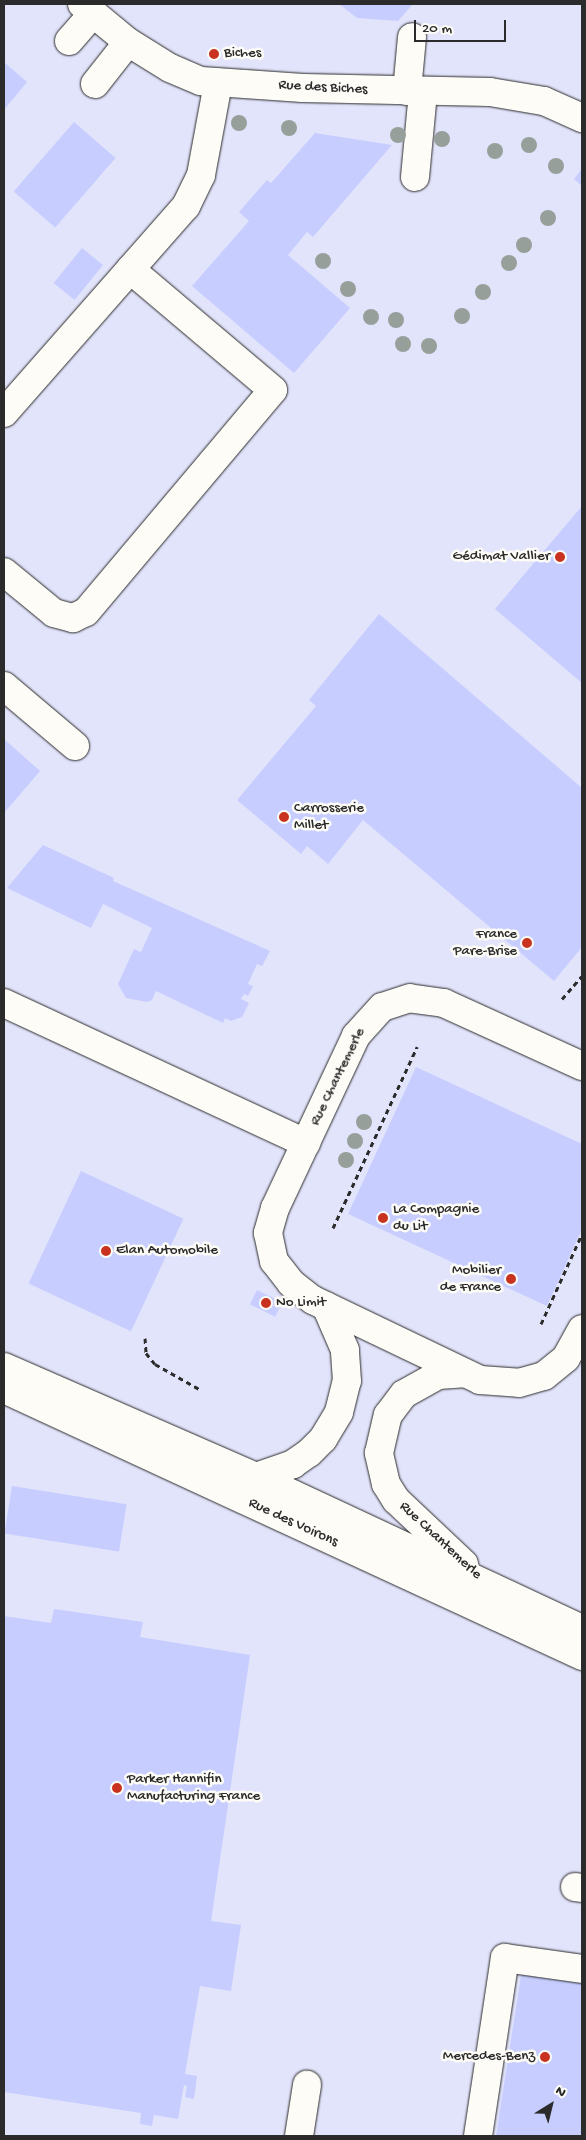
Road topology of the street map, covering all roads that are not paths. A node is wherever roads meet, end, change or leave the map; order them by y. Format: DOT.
graph roads {
  1 [pos="88,8"];
  2 [pos="412,37"];
  3 [pos="69,40"];
  4 [pos="128,42"];
  5 [pos="218,83"];
  6 [pos="95,84"];
  7 [pos="415,91"];
  8 [pos="579,110"];
  9 [pos="415,177"];
  10 [pos="130,269"];
  11 [pos="4,413"];
  12 [pos="4,572"];
  13 [pos="4,686"];
  14 [pos="75,746"];
  15 [pos="4,1002"];
  16 [pos="582,1066"];
  17 [pos="306,1143"];
  18 [pos="326,1306"];
  19 [pos="582,1329"];
  20 [pos="4,1367"];
  21 [pos="464,1373"];
  22 [pos="4,1389"];
  23 [pos="256,1477"];
  24 [pos="485,1584"];
  25 [pos="582,1629"];
  26 [pos="582,1656"];
  27 [pos="582,1969"];
  28 [pos="307,2085"];
  29 [pos="299,2136"];
  30 [pos="478,2136"];
  1 -- 3 [label="street"];
  1 -- 4 [label="street, Rue des Biches"];
  2 -- 7 [label="street"];
  4 -- 5 [label="street, Rue des Biches"];
  4 -- 6 [label="street"];
  5 -- 7 [label="street, Rue des Biches"];
  5 -- 10 [label="street"];
  7 -- 8 [label="street, Rue des Biches"];
  7 -- 9 [label="street"];
  10 -- 11 [label="street"];
  10 -- 12 [label="street"];
  13 -- 14 [label="street"];
  15 -- 17 [label="street"];
  16 -- 17 [label="street, Rue Chantemerle"];
  17 -- 18 [label="street, Rue Chantemerle"];
  18 -- 21 [label="street, Rue Chantemerle"];
  18 -- 23 [label="street"];
  19 -- 21 [label="street, Rue Chantemerle"];
  20 -- 23 [label="street, Rue des Voirons"];
  21 -- 24 [label="street, Rue Chantemerle"];
  22 -- 26 [label="street, Rue des Voirons"];
  23 -- 24 [label="street, Rue des Voirons"];
  24 -- 25 [label="street, Rue des Voirons"];
  27 -- 30 [label="street"];
  28 -- 29 [label="street"];
}
